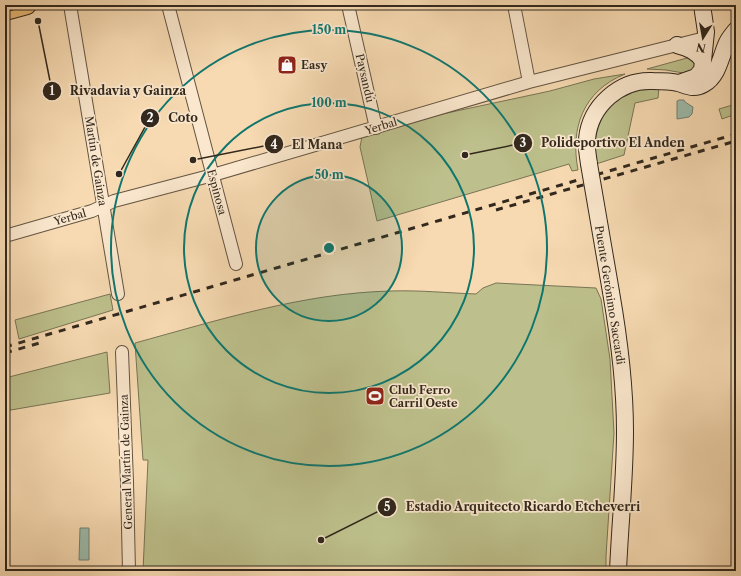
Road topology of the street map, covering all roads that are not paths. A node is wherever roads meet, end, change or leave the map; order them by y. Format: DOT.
graph roads {
  1 [pos="27,5"];
  2 [pos="70,5"];
  3 [pos="168,5"];
  4 [pos="348,5"];
  5 [pos="514,5"];
  6 [pos="702,5"];
  7 [pos="5,11"];
  8 [pos="736,30"];
  9 [pos="705,38"];
  10 [pos="677,45"];
  11 [pos="703,61"];
  12 [pos="529,82"];
  13 [pos="678,83"];
  14 [pos="376,128"];
  15 [pos="213,175"];
  16 [pos="104,206"];
  17 [pos="5,236"];
  18 [pos="236,264"];
  19 [pos="118,294"];
  20 [pos="122,352"];
  21 [pos="129,571"];
  22 [pos="618,571"];
  1 -- 7 [label="main road"];
  2 -- 16 [label="street, Martín de Gainza"];
  3 -- 15 [label="street, Espinosa"];
  4 -- 14 [label="street, Paysandú"];
  5 -- 12 [label="street"];
  6 -- 9 [label="street"];
  8 -- 9 [label="street, Yerbal"];
  8 -- 13 [label="street"];
  9 -- 10 [label="street, Yerbal"];
  9 -- 11 [label="street"];
  10 -- 11 [label="street"];
  10 -- 12 [label="street, Yerbal"];
  11 -- 13 [label="street"];
  12 -- 14 [label="street, Yerbal"];
  13 -- 22 [label="street, Puente Gerónimo Saccardi, bridge"];
  14 -- 15 [label="street, Yerbal"];
  15 -- 16 [label="street, Yerbal"];
  15 -- 18 [label="street, Espinosa"];
  16 -- 17 [label="street, Yerbal"];
  16 -- 19 [label="street, Martín de Gainza"];
  20 -- 21 [label="street, General Martín de Gainza"];
}
